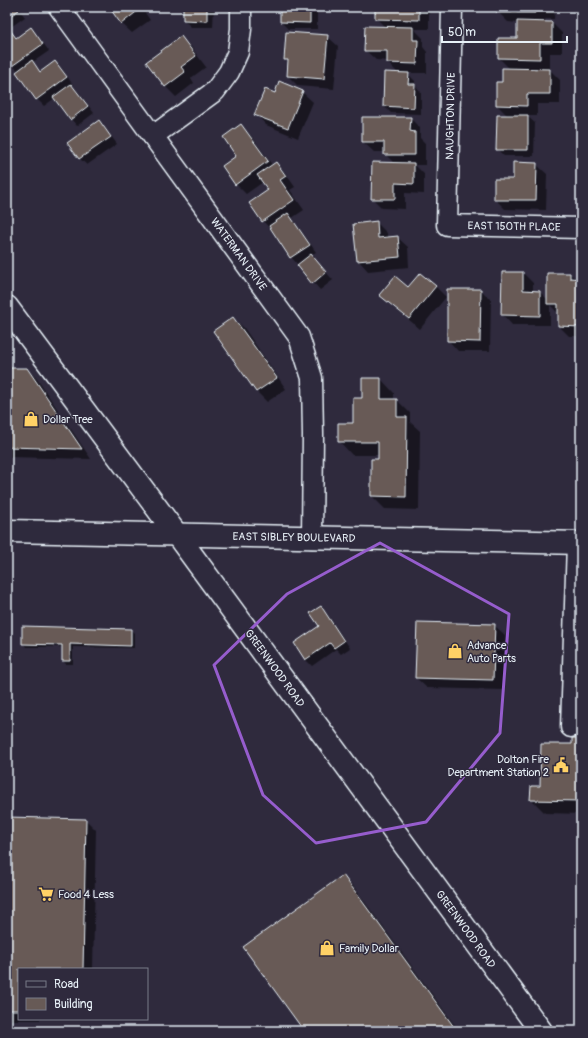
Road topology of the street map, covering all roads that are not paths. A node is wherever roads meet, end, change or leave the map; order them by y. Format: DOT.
graph roads {
  1 [pos="59,7"];
  2 [pos="241,7"];
  3 [pos="452,7"];
  4 [pos="153,136"];
  5 [pos="447,225"];
  6 [pos="581,228"];
  7 [pos="7,307"];
  8 [pos="7,531"];
  9 [pos="176,535"];
  10 [pos="312,538"];
  11 [pos="579,543"];
  12 [pos="571,727"];
  13 [pos="541,1031"];
  1 -- 4 [label="street, WATERMAN DRIVE"];
  2 -- 4 [label="street"];
  3 -- 5 [label="street, NAUGHTON DRIVE"];
  4 -- 10 [label="street, WATERMAN DRIVE"];
  5 -- 6 [label="street, EAST 150TH PLACE"];
  7 -- 9 [label="street, GREENWOOD ROAD"];
  8 -- 9 [label="street, EAST SIBLEY BOULEVARD"];
  9 -- 10 [label="street, EAST SIBLEY BOULEVARD"];
  9 -- 13 [label="street, GREENWOOD ROAD"];
  10 -- 11 [label="street, EAST SIBLEY BOULEVARD"];
  11 -- 12 [label="street"];
}
